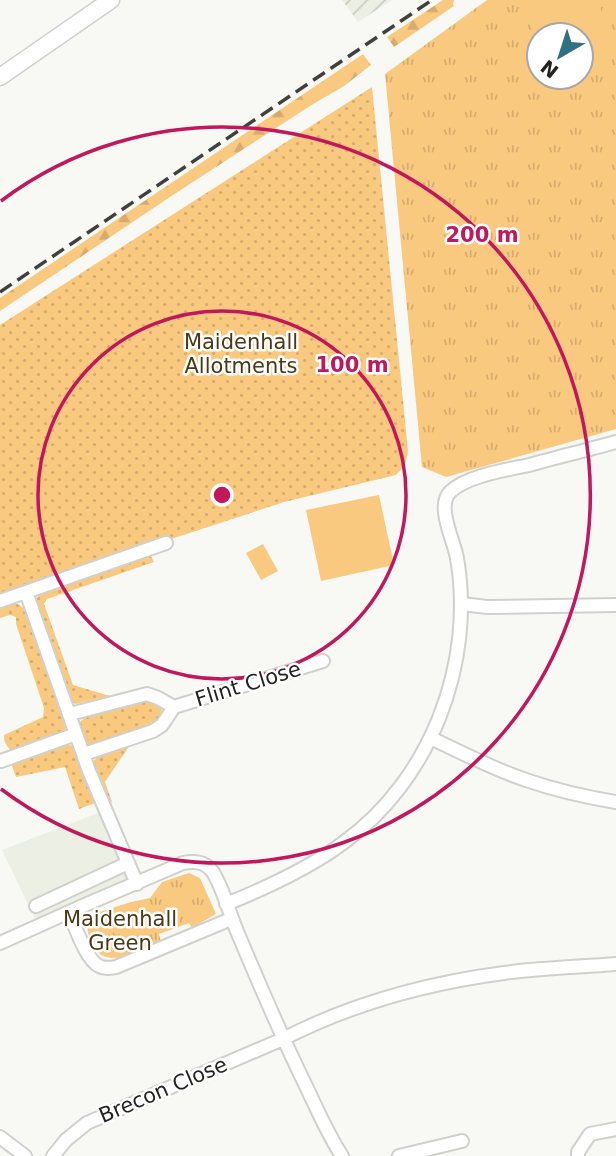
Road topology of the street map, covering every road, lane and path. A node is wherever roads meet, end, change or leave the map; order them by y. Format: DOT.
graph roads {
  1 [pos="111,0"];
  2 [pos="0,77"];
  3 [pos="616,442"];
  4 [pos="166,543"];
  5 [pos="26,592"];
  6 [pos="0,601"];
  7 [pos="462,604"];
  8 [pos="616,605"];
  9 [pos="323,662"];
  10 [pos="174,707"];
  11 [pos="70,714"];
  12 [pos="76,734"];
  13 [pos="431,738"];
  14 [pos="83,754"];
  15 [pos="1,761"];
  16 [pos="616,802"];
  17 [pos="128,863"];
  18 [pos="137,884"];
  19 [pos="226,904"];
  20 [pos="36,906"];
  21 [pos="69,912"];
  22 [pos="231,919"];
  23 [pos="0,943"];
  24 [pos="616,964"];
  25 [pos="283,1039"];
  26 [pos="616,1129"];
  27 [pos="0,1137"];
  28 [pos="461,1141"];
  29 [pos="25,1156"];
  30 [pos="53,1156"];
  31 [pos="342,1156"];
  32 [pos="399,1156"];
  33 [pos="578,1156"];
  1 -- 2 [label="main road"];
  3 -- 7 [label="street"];
  4 -- 5 [label="street"];
  5 -- 6 [label="street"];
  5 -- 11 [label="street"];
  7 -- 8 [label="street"];
  7 -- 13 [label="street"];
  9 -- 10 [label="street, Flint Close"];
  10 -- 11 [label="street, Flint Close"];
  10 -- 14 [label="street, Flint Close"];
  11 -- 12 [label="street"];
  12 -- 14 [label="street"];
  12 -- 15 [label="street"];
  13 -- 16 [label="street"];
  13 -- 19 [label="street"];
  14 -- 17 [label="street"];
  17 -- 18 [label="street"];
  17 -- 20 [label="street"];
  18 -- 19 [label="street"];
  18 -- 21 [label="street"];
  19 -- 22 [label="street"];
  21 -- 22 [label="street"];
  21 -- 23 [label="street"];
  22 -- 25 [label="street"];
  24 -- 25 [label="street, Brecon Close"];
  25 -- 30 [label="street, Brecon Close"];
  25 -- 31 [label="street"];
  26 -- 33 [label="street"];
  27 -- 29 [label="street"];
  28 -- 32 [label="street"];
}
